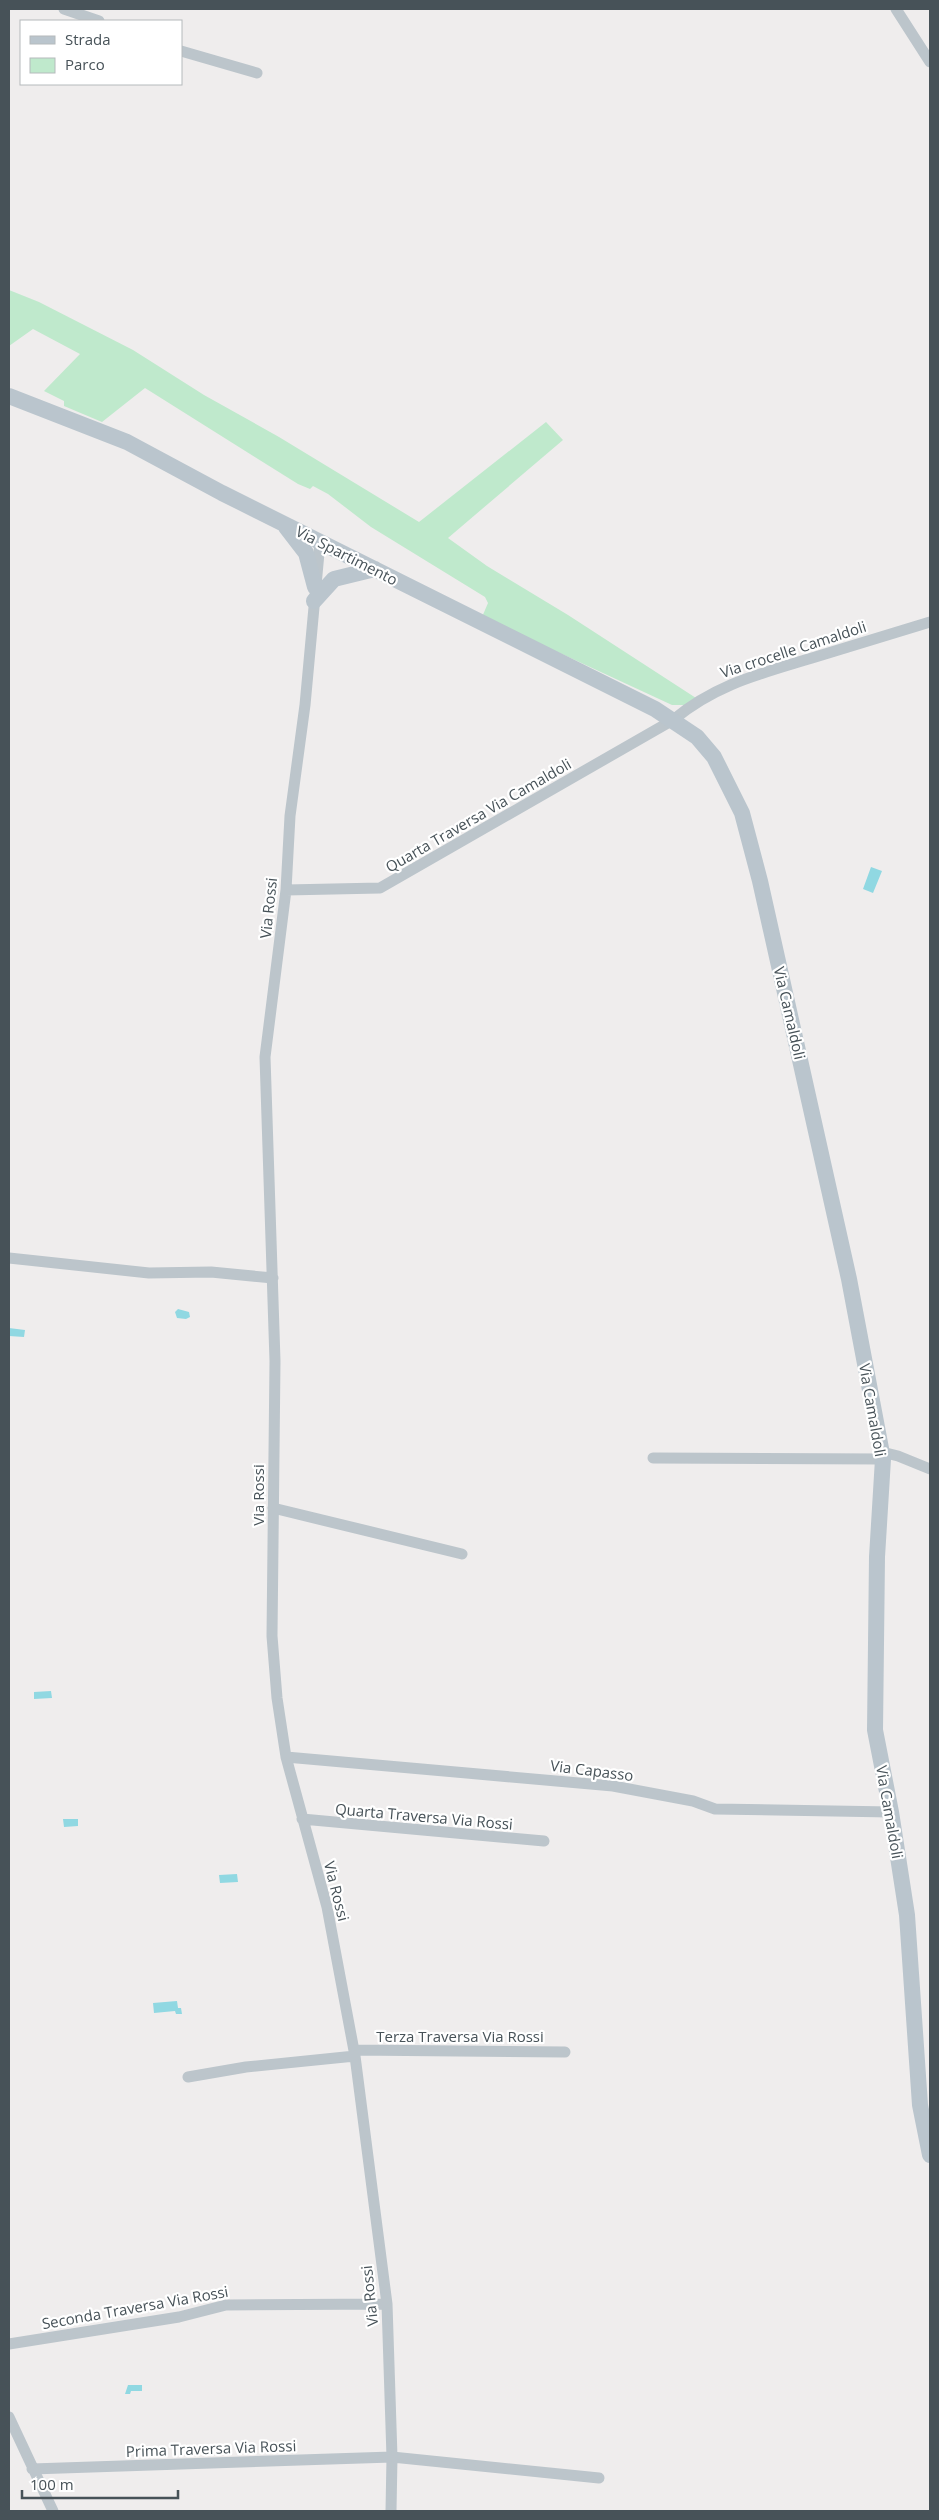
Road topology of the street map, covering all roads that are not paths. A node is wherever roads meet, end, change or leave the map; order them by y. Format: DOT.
graph roads {
  1 [pos="64,9"];
  2 [pos="896,9"];
  3 [pos="96,20"];
  4 [pos="182,51"];
  5 [pos="930,62"];
  6 [pos="256,73"];
  7 [pos="9,396"];
  8 [pos="284,524"];
  9 [pos="320,542"];
  10 [pos="375,569"];
  11 [pos="314,594"];
  12 [pos="930,622"];
  13 [pos="677,722"];
  14 [pos="286,890"];
  15 [pos="9,1258"];
  16 [pos="273,1278"];
  17 [pos="882,1456"];
  18 [pos="653,1458"];
  19 [pos="930,1469"];
  20 [pos="273,1508"];
  21 [pos="462,1554"];
  22 [pos="286,1757"];
  23 [pos="892,1812"];
  24 [pos="302,1819"];
  25 [pos="544,1841"];
  26 [pos="565,2052"];
  27 [pos="354,2053"];
  28 [pos="188,2077"];
  29 [pos="930,2155"];
  30 [pos="387,2304"];
  31 [pos="9,2344"];
  32 [pos="9,2417"];
  33 [pos="392,2457"];
  34 [pos="32,2469"];
  35 [pos="599,2478"];
  36 [pos="53,2511"];
  37 [pos="391,2511"];
  1 -- 3 [label="street"];
  2 -- 5 [label="street"];
  4 -- 6 [label="street"];
  7 -- 8 [label="street, Via Spartimento"];
  8 -- 9 [label="street, Via Spartimento"];
  8 -- 11 [label="street"];
  9 -- 10 [label="street, Via Spartimento"];
  9 -- 11 [label="street, Via Rossi"];
  10 -- 11 [label="street"];
  10 -- 13 [label="street, Via Spartimento"];
  11 -- 14 [label="street, Via Rossi"];
  12 -- 13 [label="street, Via crocelle Camaldoli"];
  13 -- 14 [label="street, Quarta Traversa Via Camaldoli"];
  13 -- 17 [label="street, Via Camaldoli"];
  14 -- 16 [label="street, Via Rossi"];
  15 -- 16 [label="street"];
  16 -- 20 [label="street, Via Rossi"];
  17 -- 18 [label="street"];
  17 -- 19 [label="street"];
  17 -- 23 [label="street, Via Camaldoli"];
  20 -- 21 [label="street"];
  20 -- 22 [label="street, Via Rossi"];
  22 -- 23 [label="street, Via Capasso"];
  22 -- 24 [label="street, Via Rossi"];
  23 -- 29 [label="street, Via Camaldoli"];
  24 -- 25 [label="street, Quarta Traversa Via Rossi"];
  24 -- 27 [label="street, Via Rossi"];
  26 -- 27 [label="street, Terza Traversa Via Rossi"];
  27 -- 28 [label="street, Terza Traversa Via Rossi"];
  27 -- 30 [label="street, Via Rossi"];
  30 -- 31 [label="street, Seconda Traversa Via Rossi"];
  30 -- 33 [label="street, Via Rossi"];
  32 -- 34 [label="street"];
  33 -- 34 [label="street, Prima Traversa Via Rossi"];
  33 -- 35 [label="street, Prima Traversa Via Rossi"];
  33 -- 37 [label="street, Via Rossi"];
  34 -- 36 [label="street"];
}
